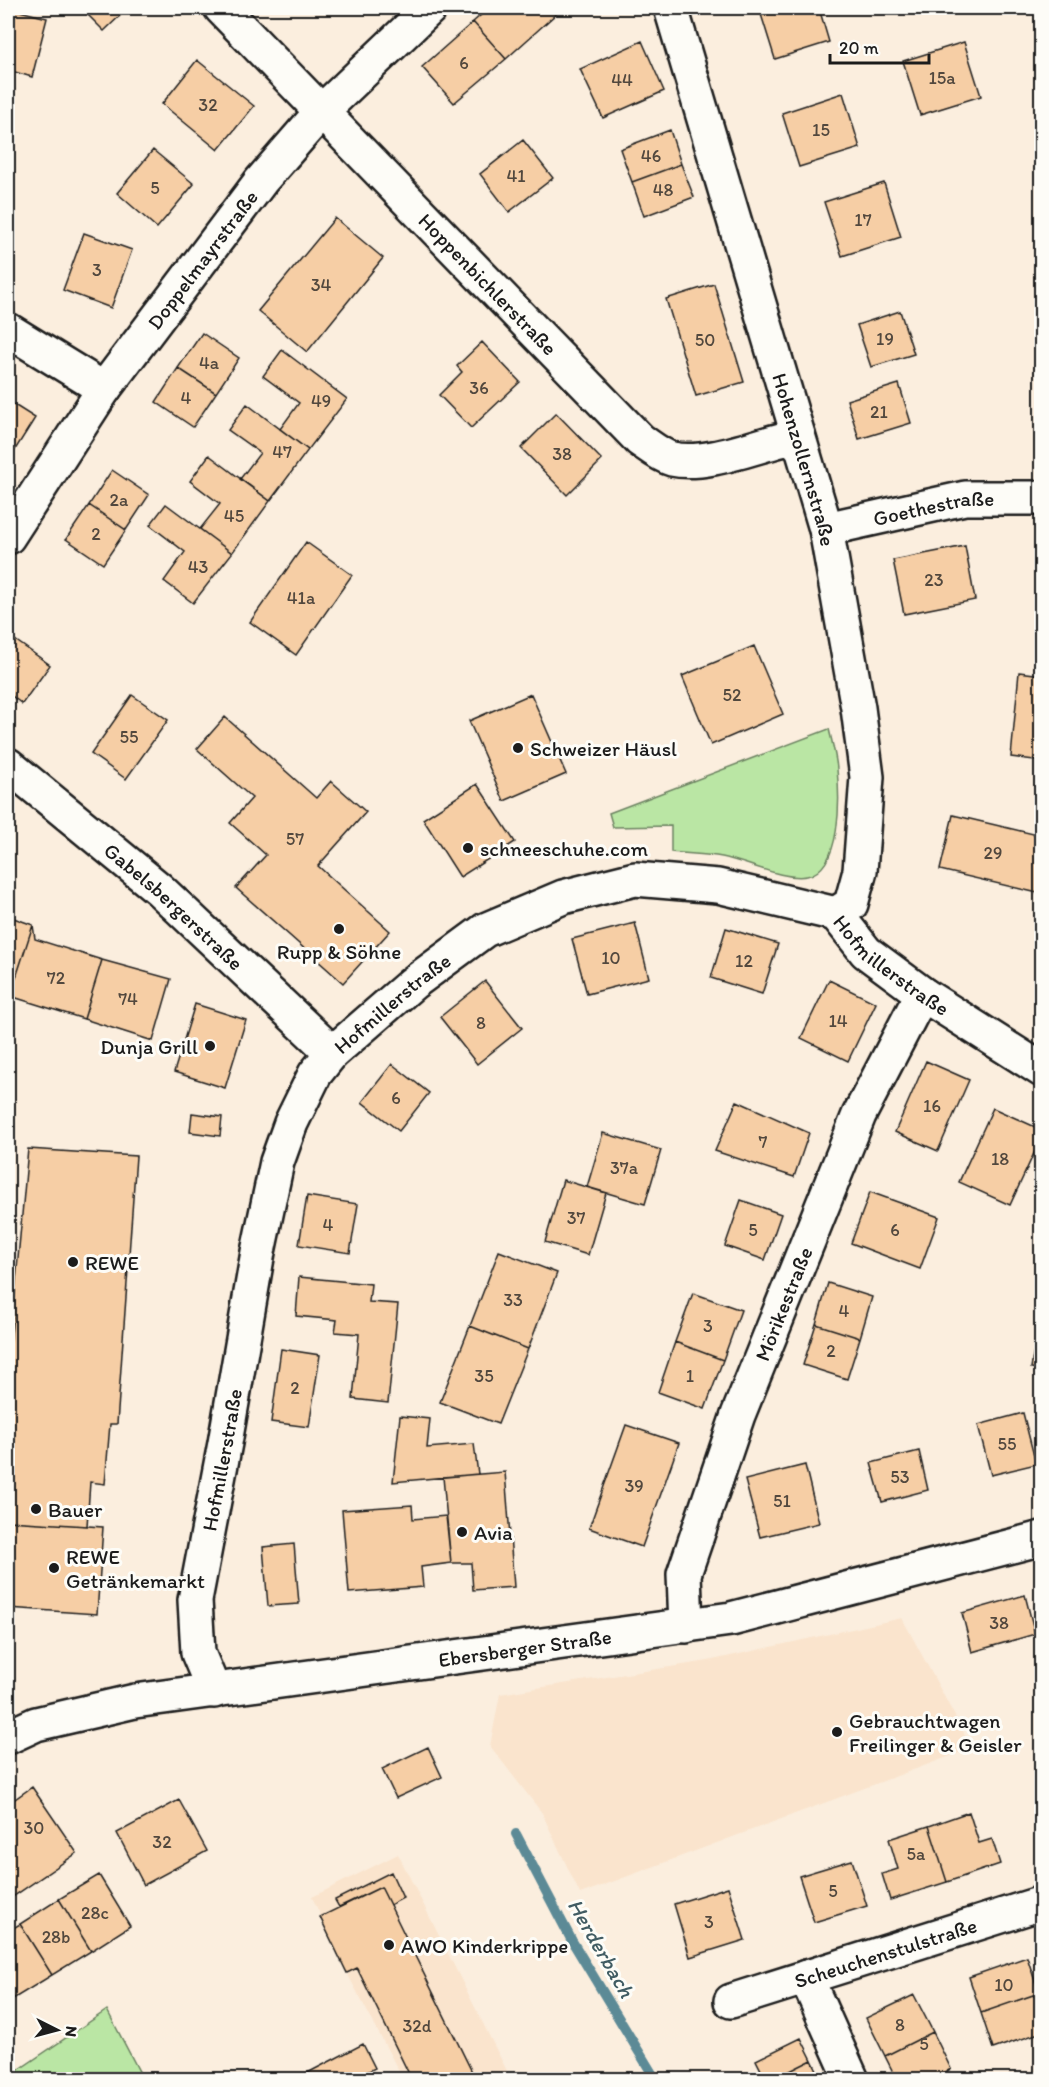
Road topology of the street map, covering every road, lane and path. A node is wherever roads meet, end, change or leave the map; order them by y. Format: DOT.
graph roads {
  1 [pos="220,8"];
  2 [pos="430,8"];
  3 [pos="670,8"];
  4 [pos="321,112"];
  5 [pos="8,330"];
  6 [pos="104,389"];
  7 [pos="798,436"];
  8 [pos="1041,498"];
  9 [pos="825,529"];
  10 [pos="8,537"];
  11 [pos="8,765"];
  12 [pos="836,914"];
  13 [pos="924,995"];
  14 [pos="331,1054"];
  15 [pos="1041,1070"];
  16 [pos="1041,1538"];
  17 [pos="686,1626"];
  18 [pos="214,1691"];
  19 [pos="8,1737"];
  20 [pos="1041,1903"];
  21 [pos="806,1977"];
  22 [pos="731,2001"];
  23 [pos="852,2079"];
  1 -- 4 [label="street, Hoppenbichlerstraße"];
  2 -- 4 [label="street, Doppelmayrstraße"];
  3 -- 7 [label="street, Hohenzollernstraße"];
  4 -- 6 [label="street, Doppelmayrstraße"];
  4 -- 7 [label="street, Hoppenbichlerstraße"];
  5 -- 6 [label="street"];
  6 -- 10 [label="street, Doppelmayrstraße"];
  7 -- 9 [label="street, Hohenzollernstraße"];
  8 -- 9 [label="street, Goethestraße"];
  9 -- 12 [label="street, Hohenzollernstraße"];
  11 -- 14 [label="street, Gabelsbergerstraße"];
  12 -- 13 [label="street, Hofmillerstraße"];
  12 -- 14 [label="street, Hofmillerstraße"];
  13 -- 15 [label="street, Hofmillerstraße"];
  13 -- 17 [label="street, Mörikestraße"];
  14 -- 18 [label="street, Hofmillerstraße"];
  16 -- 17 [label="street, Ebersberger Straße"];
  17 -- 18 [label="street, Ebersberger Straße"];
  18 -- 19 [label="street, Ebersberger Straße"];
  20 -- 21 [label="street, Scheuchenstulstraße"];
  21 -- 22 [label="street, Scheuchenstulstraße"];
  21 -- 23 [label="street"];
}
